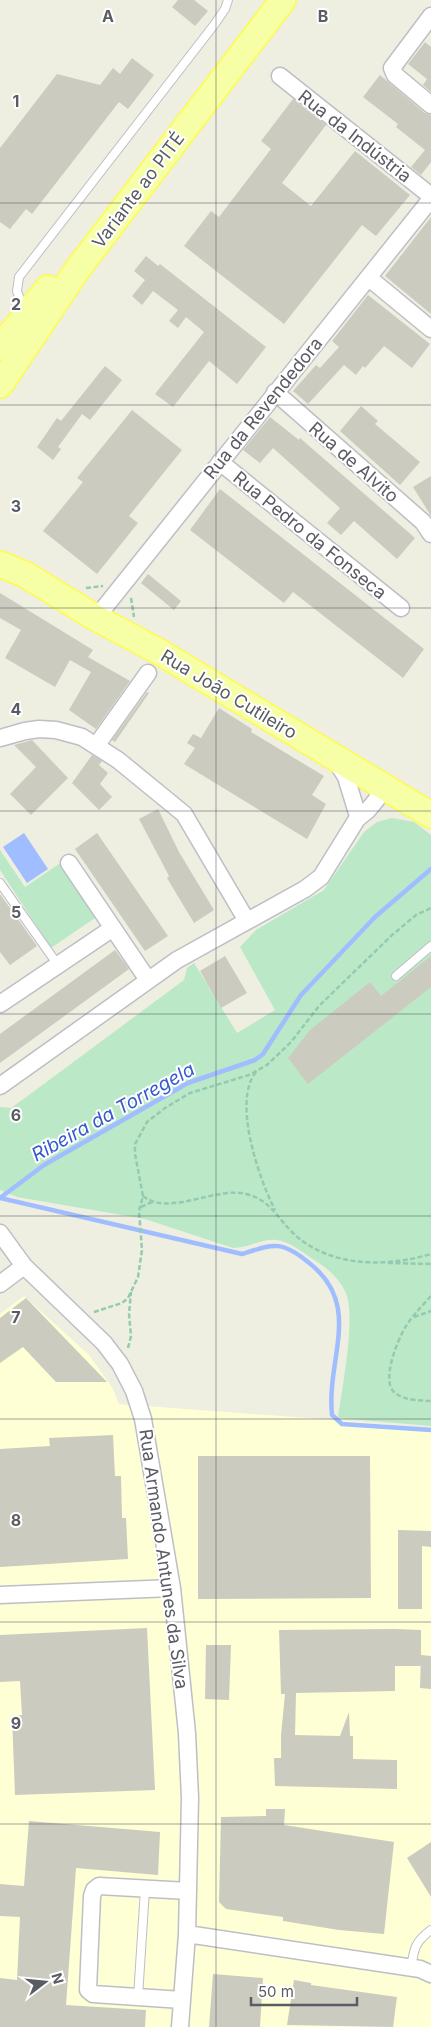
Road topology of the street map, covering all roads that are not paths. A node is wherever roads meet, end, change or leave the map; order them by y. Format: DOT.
graph roads {
  1 [pos="228,0"];
  2 [pos="268,0"];
  3 [pos="283,0"];
  4 [pos="431,16"];
  5 [pos="280,76"];
  6 [pos="431,105"];
  7 [pos="431,197"];
  8 [pos="369,278"];
  9 [pos="25,316"];
  10 [pos="431,329"];
  11 [pos="0,346"];
  12 [pos="0,385"];
  13 [pos="275,392"];
  14 [pos="220,462"];
  15 [pos="428,524"];
  16 [pos="0,552"];
  17 [pos="0,564"];
  18 [pos="26,575"];
  19 [pos="401,608"];
  20 [pos="96,618"];
  21 [pos="148,673"];
  22 [pos="0,738"];
  23 [pos="96,746"];
  24 [pos="334,757"];
  25 [pos="382,786"];
  26 [pos="407,801"];
  27 [pos="361,814"];
  28 [pos="431,816"];
  29 [pos="70,863"];
  30 [pos="0,883"];
  31 [pos="247,921"];
  32 [pos="113,928"];
  33 [pos="431,946"];
  34 [pos="58,965"];
  35 [pos="396,976"];
  36 [pos="148,980"];
  37 [pos="0,1004"];
  38 [pos="0,1086"];
  39 [pos="0,1233"];
  40 [pos="24,1266"];
  41 [pos="0,1284"];
  42 [pos="172,1588"];
  43 [pos="0,1595"];
  44 [pos="145,1889"];
  45 [pos="188,1891"];
  46 [pos="431,1930"];
  47 [pos="187,1934"];
  48 [pos="411,1968"];
  49 [pos="431,1974"];
  50 [pos="138,1997"];
  51 [pos="182,2000"];
  52 [pos="180,2027"];
  1 -- 9 [label="lane"];
  2 -- 9 [label="main road, Variante ao PITÉ"];
  3 -- 12 [label="main road, Variante ao PITÉ"];
  4 -- 6 [label="street"];
  5 -- 7 [label="street, Rua da Indústria"];
  7 -- 8 [label="street, Rua da Revendedora"];
  8 -- 10 [label="street"];
  8 -- 13 [label="street, Rua da Revendedora"];
  9 -- 11 [label="main road, Variante ao PITÉ"];
  13 -- 14 [label="street, Rua da Revendedora"];
  13 -- 15 [label="street, Rua de Alvito"];
  14 -- 19 [label="street, Rua Pedro da Fonseca"];
  14 -- 20 [label="street, Rua da Revendedora"];
  16 -- 18 [label="main road, Rua João Cutileiro"];
  17 -- 18 [label="main road, Rua João Cutileiro"];
  18 -- 20 [label="main road, Rua João Cutileiro"];
  20 -- 24 [label="main road, Rua João Cutileiro"];
  21 -- 23 [label="street"];
  22 -- 23 [label="street"];
  23 -- 31 [label="street"];
  24 -- 25 [label="main road, Rua João Cutileiro"];
  24 -- 27 [label="street"];
  25 -- 26 [label="main road, Rua João Cutileiro"];
  25 -- 27 [label="street"];
  26 -- 27 [label="street"];
  26 -- 28 [label="main road, Rua João Cutileiro"];
  27 -- 31 [label="street"];
  29 -- 32 [label="street"];
  30 -- 34 [label="lane"];
  31 -- 36 [label="street"];
  32 -- 34 [label="street"];
  32 -- 36 [label="street"];
  33 -- 35 [label="lane"];
  34 -- 37 [label="street"];
  36 -- 38 [label="street"];
  39 -- 40 [label="street, Rua Armando Antunes da Silva"];
  40 -- 41 [label="street"];
  40 -- 42 [label="street, Rua Armando Antunes da Silva"];
  42 -- 43 [label="street"];
  42 -- 45 [label="street, Rua Armando Antunes da Silva"];
  44 -- 45 [label="street"];
  44 -- 50 [label="lane"];
  44 -- 50 [label="street"];
  45 -- 47 [label="street, Rua Armando Antunes da Silva"];
  46 -- 48 [label="lane"];
  47 -- 48 [label="street"];
  47 -- 51 [label="street, Rua Armando Antunes da Silva"];
  48 -- 49 [label="street"];
  50 -- 51 [label="street"];
  51 -- 52 [label="street, Rua Armando Antunes da Silva"];
}
